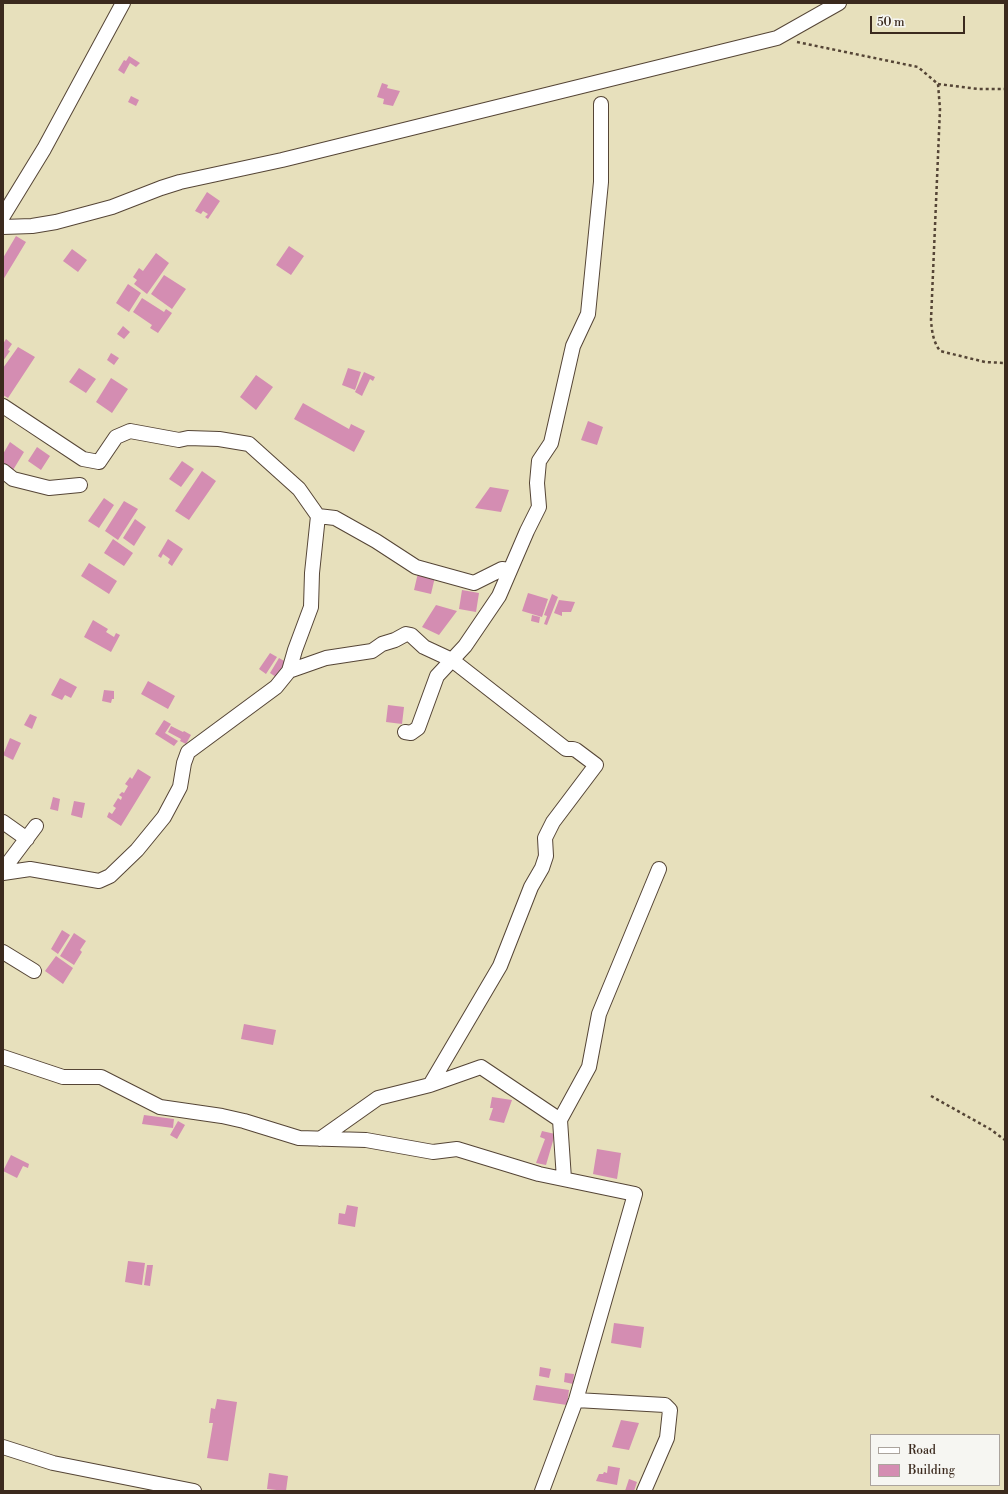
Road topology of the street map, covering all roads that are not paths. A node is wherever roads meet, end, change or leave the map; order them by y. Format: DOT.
graph roads {
  1 [pos="123,3"];
  2 [pos="839,3"];
  3 [pos="601,104"];
  4 [pos="3,216"];
  5 [pos="3,227"];
  6 [pos="3,406"];
  7 [pos="3,471"];
  8 [pos="80,485"];
  9 [pos="318,516"];
  10 [pos="510,570"];
  11 [pos="452,660"];
  12 [pos="289,671"];
  13 [pos="405,732"];
  14 [pos="3,822"];
  15 [pos="36,826"];
  16 [pos="27,839"];
  17 [pos="659,869"];
  18 [pos="3,870"];
  19 [pos="3,873"];
  20 [pos="3,952"];
  21 [pos="34,972"];
  22 [pos="3,1057"];
  23 [pos="430,1085"];
  24 [pos="560,1120"];
  25 [pos="320,1139"];
  26 [pos="564,1179"];
  27 [pos="576,1400"];
  28 [pos="3,1446"];
  29 [pos="194,1491"];
  30 [pos="542,1491"];
  31 [pos="644,1491"];
  1 -- 4 [label="street"];
  2 -- 5 [label="street"];
  3 -- 10 [label="street"];
  6 -- 9 [label="street"];
  7 -- 8 [label="street"];
  9 -- 10 [label="street"];
  9 -- 12 [label="street"];
  10 -- 11 [label="street"];
  11 -- 12 [label="street"];
  11 -- 13 [label="street"];
  11 -- 23 [label="street"];
  12 -- 19 [label="street"];
  14 -- 16 [label="street"];
  15 -- 16 [label="street"];
  16 -- 18 [label="street"];
  17 -- 24 [label="street"];
  20 -- 21 [label="street"];
  22 -- 25 [label="street"];
  23 -- 24 [label="street"];
  23 -- 25 [label="street"];
  24 -- 26 [label="street"];
  25 -- 26 [label="street"];
  26 -- 27 [label="street"];
  27 -- 30 [label="street"];
  27 -- 31 [label="street"];
  28 -- 29 [label="street"];
}
